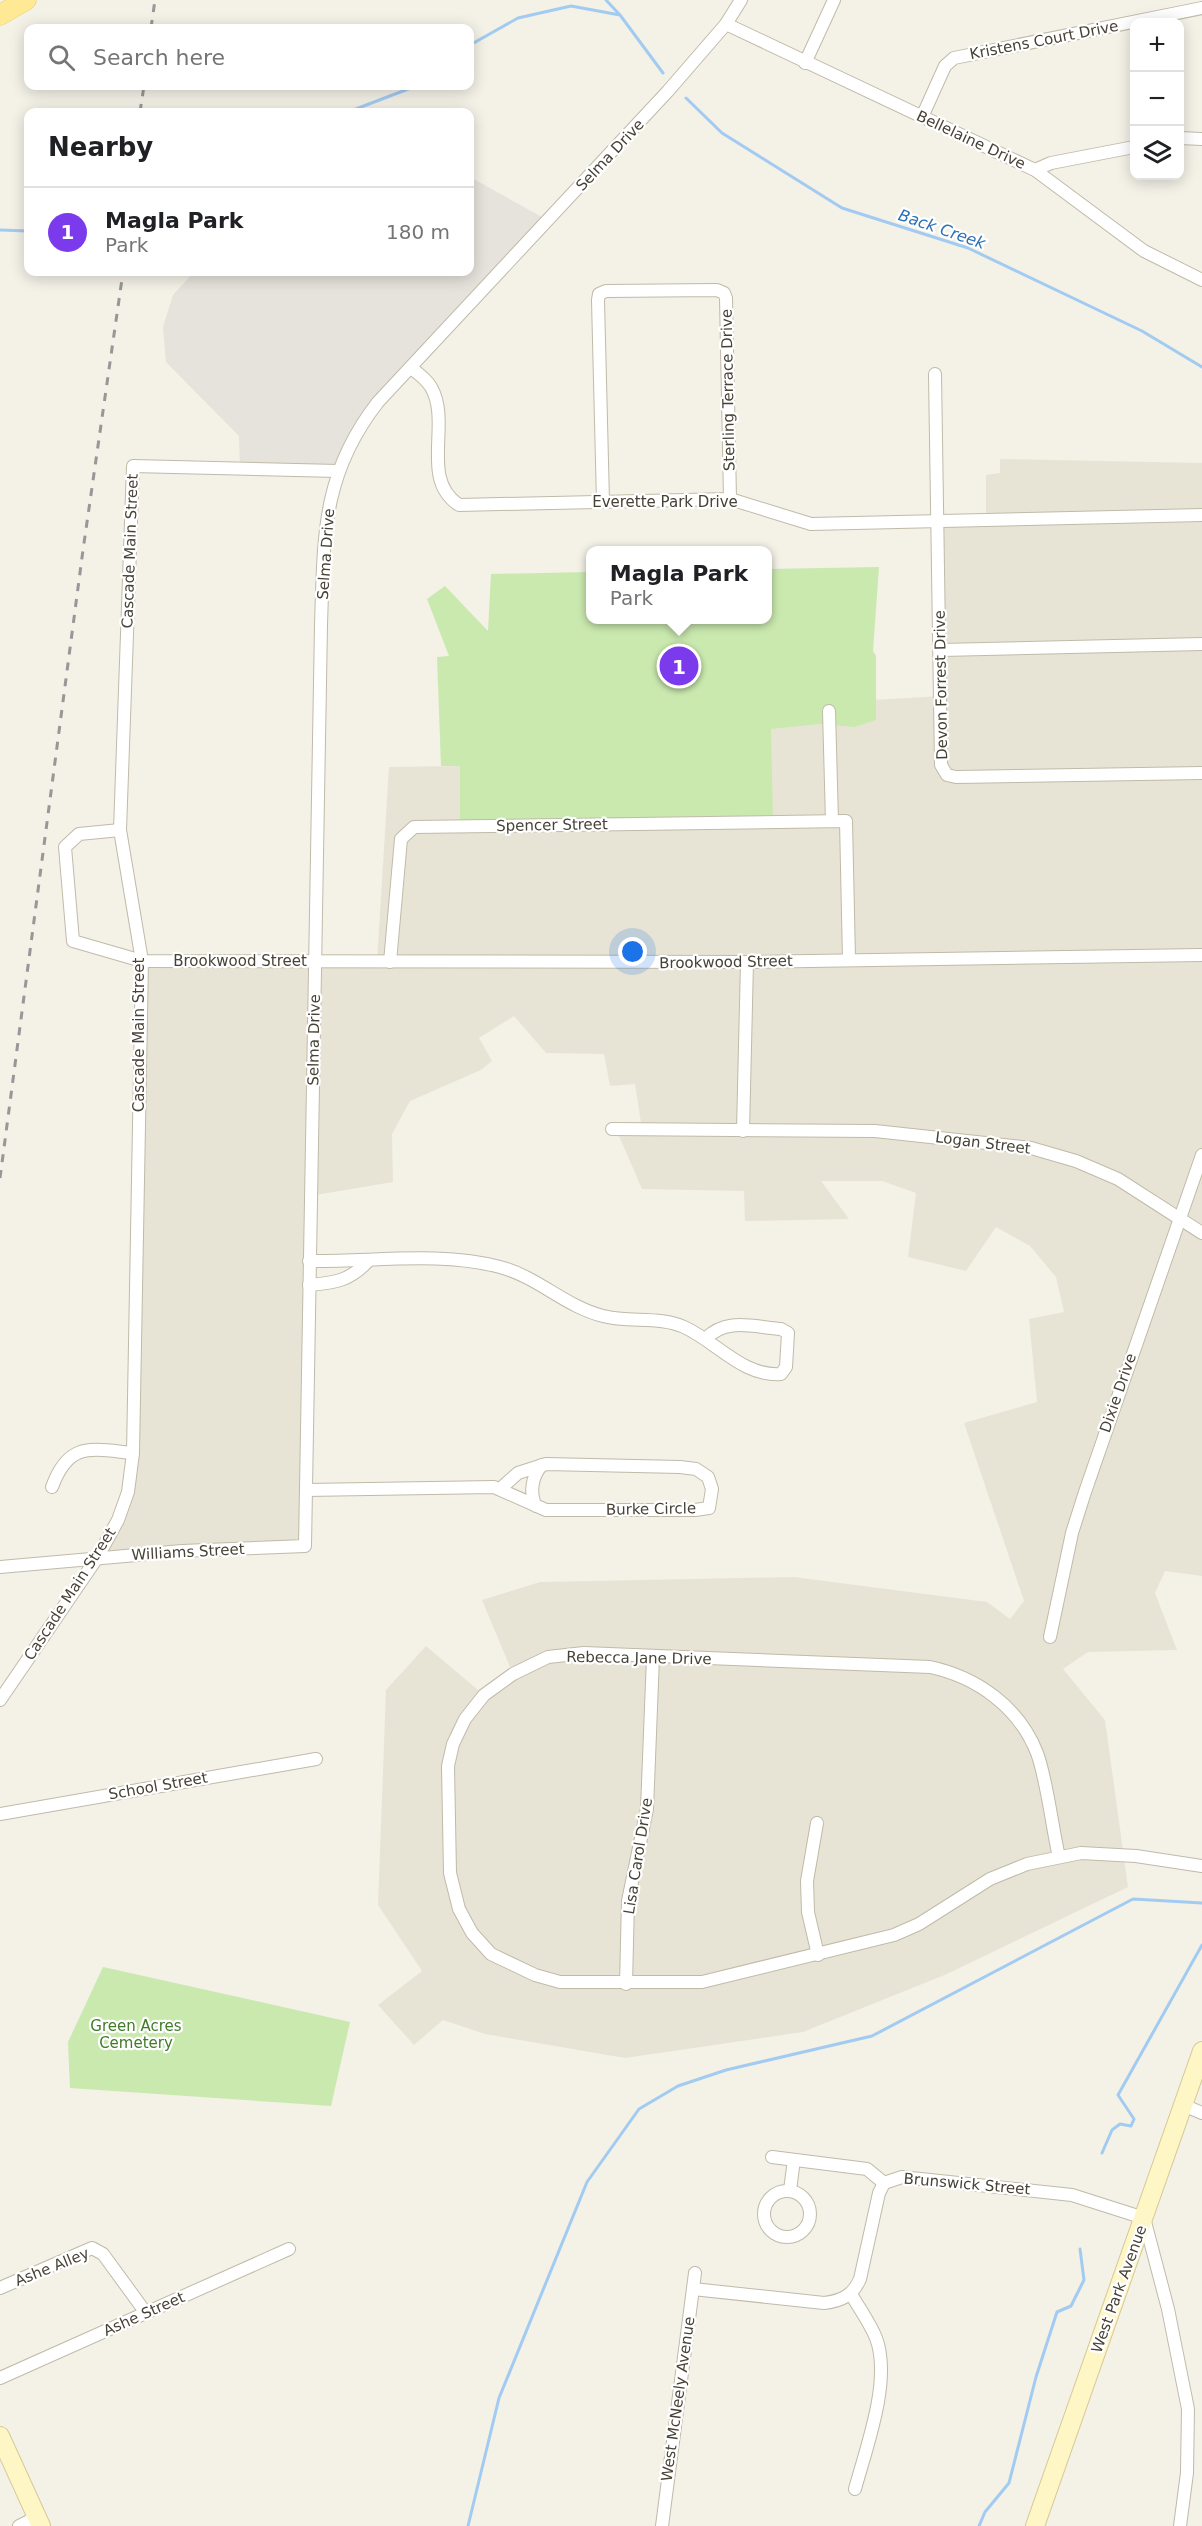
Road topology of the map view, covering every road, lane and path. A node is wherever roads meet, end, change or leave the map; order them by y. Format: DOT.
graph roads {
  1 [pos="741,0"];
  2 [pos="834,0"];
  3 [pos="22,1"];
  4 [pos="1202,8"];
  5 [pos="0,15"];
  6 [pos="726,24"];
  7 [pos="805,63"];
  8 [pos="922,117"];
  9 [pos="1184,138"];
  10 [pos="1202,139"];
  11 [pos="1130,148"];
  12 [pos="1035,170"];
  13 [pos="1202,280"];
  14 [pos="411,368"];
  15 [pos="935,374"];
  16 [pos="338,471"];
  17 [pos="730,499"];
  18 [pos="603,502"];
  19 [pos="1202,515"];
  20 [pos="938,520"];
  21 [pos="1202,644"];
  22 [pos="941,650"];
  23 [pos="829,711"];
  24 [pos="1202,773"];
  25 [pos="832,821"];
  26 [pos="120,830"];
  27 [pos="1202,955"];
  28 [pos="849,960"];
  29 [pos="142,961"];
  30 [pos="315,961"];
  31 [pos="390,962"];
  32 [pos="747,962"];
  33 [pos="612,1129"];
  34 [pos="743,1131"];
  35 [pos="1202,1155"];
  36 [pos="1180,1218"];
  37 [pos="1202,1233"];
  38 [pos="309,1261"];
  39 [pos="368,1262"];
  40 [pos="309,1284"];
  41 [pos="705,1339"];
  42 [pos="133,1453"];
  43 [pos="542,1465"];
  44 [pos="52,1487"];
  45 [pos="500,1489"];
  46 [pos="306,1490"];
  47 [pos="536,1506"];
  48 [pos="304,1546"];
  49 [pos="97,1558"];
  50 [pos="0,1567"];
  51 [pos="1050,1637"];
  52 [pos="653,1657"];
  53 [pos="0,1700"];
  54 [pos="316,1758"];
  55 [pos="0,1814"];
  56 [pos="817,1823"];
  57 [pos="1059,1857"];
  58 [pos="1202,1866"];
  59 [pos="818,1955"];
  60 [pos="626,1984"];
  61 [pos="1202,2051"];
  62 [pos="1183,2105"];
  63 [pos="1202,2114"];
  64 [pos="772,2157"];
  65 [pos="794,2160"];
  66 [pos="884,2183"];
  67 [pos="790,2190"];
  68 [pos="1144,2218"];
  69 [pos="289,2249"];
  70 [pos="695,2273"];
  71 [pos="0,2288"];
  72 [pos="693,2289"];
  73 [pos="851,2294"];
  74 [pos="146,2313"];
  75 [pos="0,2378"];
  76 [pos="0,2436"];
  77 [pos="855,2489"];
  78 [pos="39,2521"];
  79 [pos="19,2526"];
  80 [pos="662,2526"];
  81 [pos="1035,2526"];
  82 [pos="1180,2526"];
  1 -- 6 [label="street, Selma Drive"];
  2 -- 7 [label="street"];
  3 -- 5 [label="main road"];
  4 -- 8 [label="street, Kristens Court Drive"];
  6 -- 7 [label="street, Bellelaine Drive"];
  6 -- 14 [label="street, Selma Drive"];
  7 -- 8 [label="street, Bellelaine Drive"];
  8 -- 12 [label="street, Bellelaine Drive"];
  9 -- 10 [label="street"];
  11 -- 12 [label="street"];
  12 -- 13 [label="street, Bellelaine Drive"];
  14 -- 16 [label="street, Selma Drive"];
  14 -- 18 [label="street, Everette Park Drive"];
  15 -- 20 [label="street, Devon Forrest Drive"];
  16 -- 26 [label="street, Cascade Main Street"];
  16 -- 30 [label="street, Selma Drive"];
  17 -- 18 [label="street, Everette Park Drive"];
  17 -- 18 [label="street, Sterling Terrace Drive"];
  17 -- 20 [label="street, Everette Park Drive"];
  19 -- 20 [label="street, Everette Park Drive"];
  20 -- 22 [label="street, Devon Forrest Drive"];
  21 -- 22 [label="street"];
  22 -- 24 [label="street, Devon Forrest Drive"];
  23 -- 25 [label="street"];
  25 -- 28 [label="street"];
  25 -- 31 [label="street, Spencer Street"];
  26 -- 29 [label="street, Cascade Main Street"];
  26 -- 29 [label="street, Brookwood Street"];
  27 -- 28 [label="street, Brookwood Street"];
  28 -- 32 [label="street, Brookwood Street"];
  29 -- 30 [label="street, Brookwood Street"];
  29 -- 42 [label="street, Cascade Main Street"];
  30 -- 31 [label="street, Brookwood Street"];
  30 -- 38 [label="street, Selma Drive"];
  31 -- 32 [label="street, Brookwood Street"];
  32 -- 34 [label="street"];
  33 -- 34 [label="street, Logan Street"];
  34 -- 36 [label="street, Logan Street"];
  35 -- 36 [label="street, Dixie Drive"];
  36 -- 37 [label="street, Logan Street"];
  36 -- 51 [label="street, Dixie Drive"];
  38 -- 39 [label="street"];
  38 -- 40 [label="street, Selma Drive"];
  39 -- 40 [label="street"];
  39 -- 41 [label="street"];
  40 -- 46 [label="street, Selma Drive"];
  41 -- 41 [label="street"];
  42 -- 44 [label="street"];
  42 -- 49 [label="street, Cascade Main Street"];
  43 -- 45 [label="street, Burke Circle"];
  43 -- 47 [label="street"];
  43 -- 47 [label="street, Burke Circle"];
  45 -- 46 [label="street, Burke Circle"];
  45 -- 47 [label="street, Burke Circle"];
  46 -- 48 [label="street, Selma Drive"];
  48 -- 49 [label="street, Williams Street"];
  49 -- 50 [label="street, Williams Street"];
  49 -- 53 [label="street, Cascade Main Street"];
  52 -- 57 [label="street, Rebecca Jane Drive"];
  52 -- 60 [label="street, Lisa Carol Drive"];
  52 -- 60 [label="street, Rebecca Jane Drive"];
  54 -- 55 [label="street, School Street"];
  56 -- 59 [label="street"];
  57 -- 58 [label="street, Rebecca Jane Drive"];
  57 -- 59 [label="street, Rebecca Jane Drive"];
  59 -- 60 [label="street, Rebecca Jane Drive"];
  61 -- 62 [label="main road, West Park Avenue"];
  62 -- 63 [label="street"];
  62 -- 68 [label="main road, West Park Avenue"];
  64 -- 65 [label="street"];
  65 -- 66 [label="street"];
  65 -- 67 [label="street"];
  66 -- 68 [label="street, Brunswick Street"];
  66 -- 73 [label="street, Brunswick Street"];
  68 -- 81 [label="main road, West Park Avenue"];
  68 -- 82 [label="street"];
  69 -- 74 [label="street, Ashe Street"];
  70 -- 72 [label="street, West McNeely Avenue"];
  71 -- 74 [label="street, Ashe Alley"];
  72 -- 73 [label="street"];
  72 -- 80 [label="street, West McNeely Avenue"];
  73 -- 77 [label="street"];
  74 -- 75 [label="street, Ashe Street"];
  76 -- 78 [label="main road"];
  78 -- 79 [label="street"];
}
